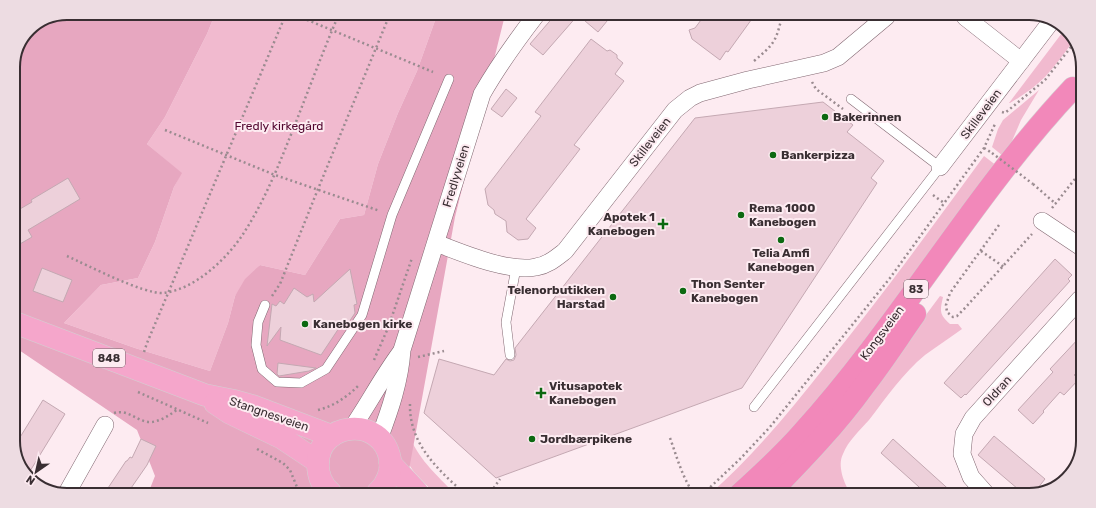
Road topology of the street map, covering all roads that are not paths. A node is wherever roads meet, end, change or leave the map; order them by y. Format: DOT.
graph roads {
  1 [pos="532,20"];
  2 [pos="882,20"];
  3 [pos="969,20"];
  4 [pos="1049,25"];
  5 [pos="1021,61"];
  6 [pos="448,79"];
  7 [pos="1076,83"];
  8 [pos="1076,84"];
  9 [pos="851,99"];
  10 [pos="940,167"];
  11 [pos="1042,221"];
  12 [pos="436,243"];
  13 [pos="1076,244"];
  14 [pos="516,268"];
  15 [pos="1076,303"];
  16 [pos="265,305"];
  17 [pos="20,325"];
  18 [pos="402,350"];
  19 [pos="510,355"];
  20 [pos="205,395"];
  21 [pos="754,407"];
  22 [pos="105,425"];
  23 [pos="352,428"];
  24 [pos="332,436"];
  25 [pos="379,439"];
  26 [pos="318,462"];
  27 [pos="390,464"];
  28 [pos="70,488"];
  29 [pos="326,488"];
  30 [pos="381,488"];
  31 [pos="413,488"];
  32 [pos="746,488"];
  33 [pos="775,488"];
  34 [pos="981,488"];
  1 -- 12 [label="street, Fredlyveien"];
  2 -- 14 [label="street, Skilleveien"];
  3 -- 5 [label="street"];
  4 -- 5 [label="street, Skilleveien"];
  5 -- 10 [label="street, Skilleveien"];
  6 -- 16 [label="lane"];
  7 -- 32 [label="highway, Kongsveien / 83"];
  8 -- 33 [label="highway, Kongsveien / 83"];
  9 -- 10 [label="lane"];
  10 -- 21 [label="lane"];
  11 -- 13 [label="street"];
  12 -- 14 [label="street, Skilleveien"];
  12 -- 18 [label="street, Fredlyveien"];
  14 -- 19 [label="lane"];
  15 -- 34 [label="street, Oldran"];
  17 -- 20 [label="main road, Stangnesveien / 848"];
  18 -- 23 [label="street, Fredlyveien"];
  18 -- 25 [label="street, Fredlyveien"];
  20 -- 24 [label="main road, Stangnesveien / 848"];
  20 -- 26 [label="main road, Stangnesveien / 848"];
  22 -- 28 [label="street"];
  23 -- 24 [label="main road"];
  23 -- 25 [label="main road"];
  24 -- 26 [label="main road"];
  25 -- 27 [label="main road"];
  26 -- 29 [label="main road"];
  27 -- 30 [label="main road"];
  27 -- 31 [label="main road"];
}
